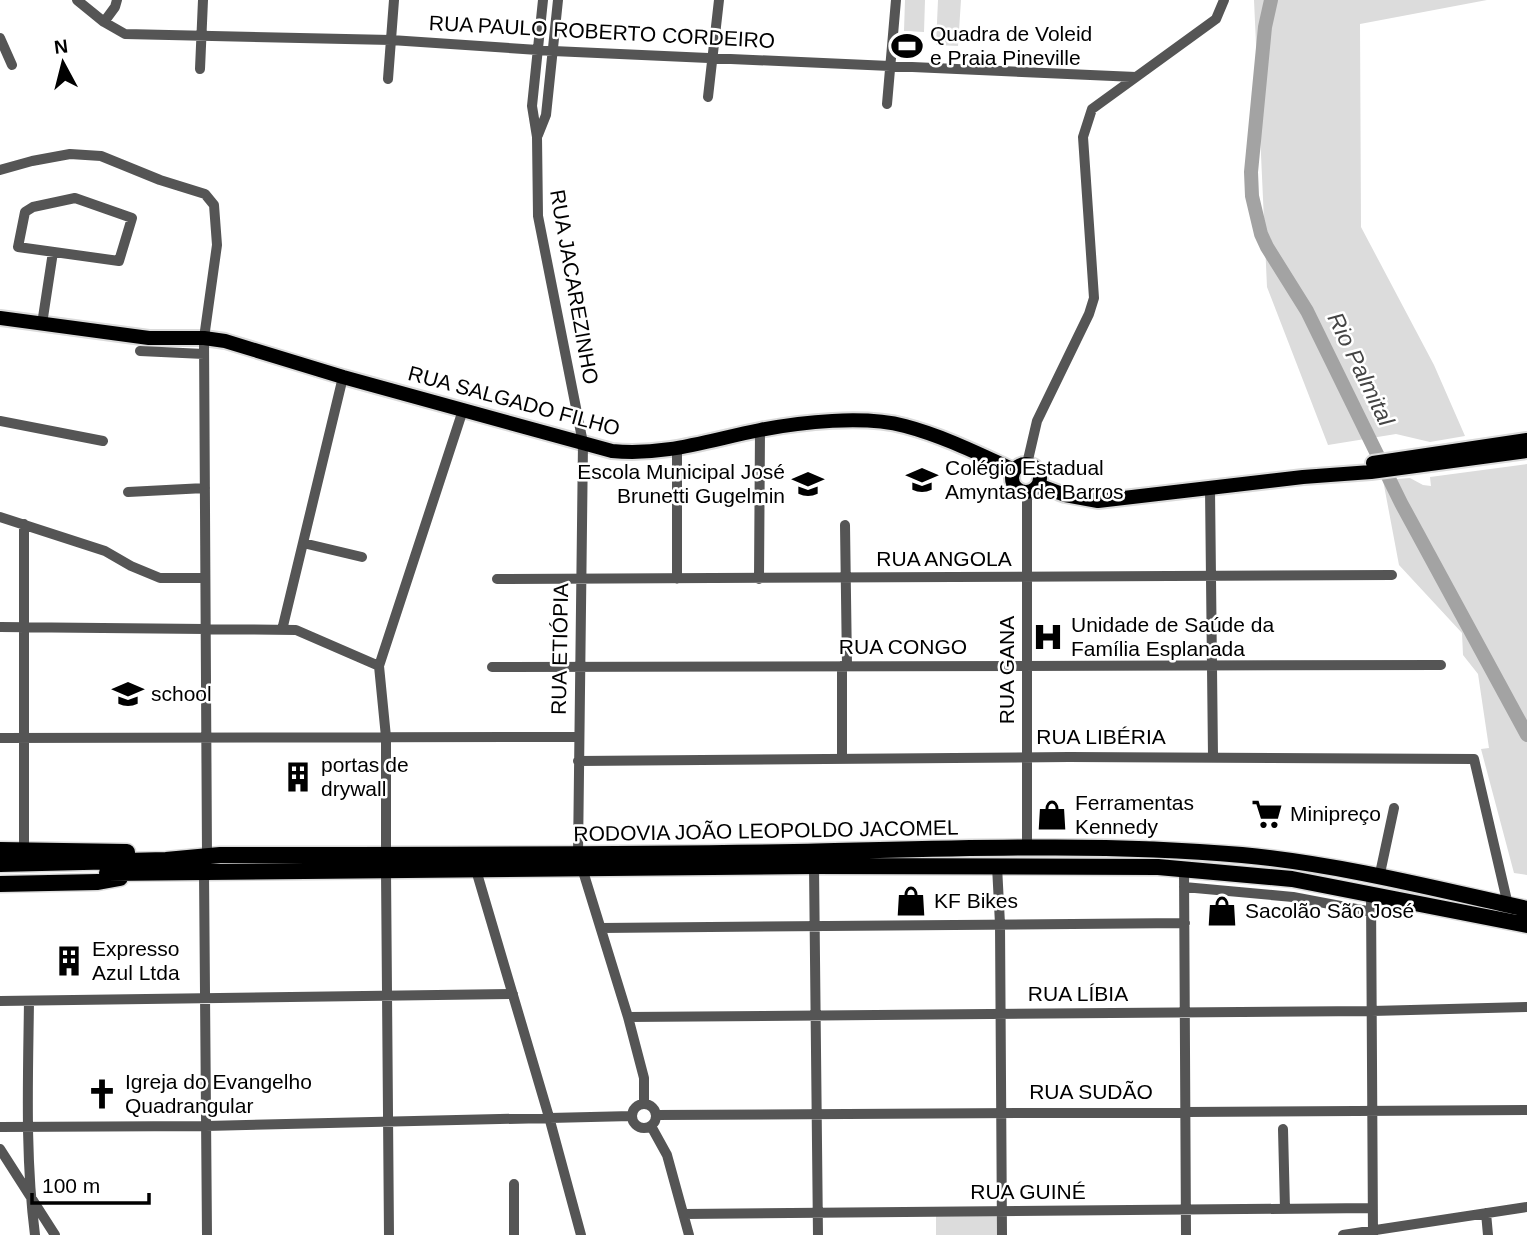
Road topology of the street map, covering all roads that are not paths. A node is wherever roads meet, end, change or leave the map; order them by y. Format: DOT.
graph roads {
  1 [pos="76,0"];
  2 [pos="117,0"];
  3 [pos="203,0"];
  4 [pos="394,0"];
  5 [pos="543,0"];
  6 [pos="558,0"];
  7 [pos="719,0"];
  8 [pos="896,0"];
  9 [pos="1224,0"];
  10 [pos="104,22"];
  11 [pos="201,35"];
  12 [pos="0,38"];
  13 [pos="391,40"];
  14 [pos="537,49"];
  15 [pos="553,51"];
  16 [pos="713,58"];
  17 [pos="12,65"];
  18 [pos="890,65"];
  19 [pos="200,69"];
  20 [pos="1136,78"];
  21 [pos="388,79"];
  22 [pos="708,97"];
  23 [pos="887,104"];
  24 [pos="537,137"];
  25 [pos="0,170"];
  26 [pos="53,252"];
  27 [pos="0,318"];
  28 [pos="42,324"];
  29 [pos="204,338"];
  30 [pos="140,351"];
  31 [pos="204,354"];
  32 [pos="343,377"];
  33 [pos="463,410"];
  34 [pos="0,421"];
  35 [pos="760,430"];
  36 [pos="1527,440"];
  37 [pos="103,441"];
  38 [pos="583,443"];
  39 [pos="677,449"];
  40 [pos="1527,451"];
  41 [pos="1407,462"];
  42 [pos="1021,467"];
  43 [pos="205,488"];
  44 [pos="1032,488"];
  45 [pos="1210,489"];
  46 [pos="128,492"];
  47 [pos="0,517"];
  48 [pos="24,524"];
  49 [pos="845,525"];
  50 [pos="303,543"];
  51 [pos="362,556"];
  52 [pos="1392,575"];
  53 [pos="1211,576"];
  54 [pos="205,578"];
  55 [pos="1026,578"];
  56 [pos="498,579"];
  57 [pos="581,579"];
  58 [pos="677,579"];
  59 [pos="759,579"];
  60 [pos="845,579"];
  61 [pos="24,626"];
  62 [pos="0,627"];
  63 [pos="206,628"];
  64 [pos="282,630"];
  65 [pos="1212,665"];
  66 [pos="1441,665"];
  67 [pos="379,666"];
  68 [pos="844,666"];
  69 [pos="1026,666"];
  70 [pos="492,667"];
  71 [pos="579,668"];
  72 [pos="206,736"];
  73 [pos="386,737"];
  74 [pos="578,737"];
  75 [pos="0,738"];
  76 [pos="24,738"];
  77 [pos="1213,756"];
  78 [pos="1027,757"];
  79 [pos="842,758"];
  80 [pos="578,761"];
  81 [pos="1394,808"];
  82 [pos="1027,848"];
  83 [pos="0,850"];
  84 [pos="24,850"];
  85 [pos="580,862"];
  86 [pos="386,863"];
  87 [pos="0,864"];
  88 [pos="205,864"];
  89 [pos="814,866"];
  90 [pos="997,866"];
  91 [pos="1184,868"];
  92 [pos="476,870"];
  93 [pos="0,873"];
  94 [pos="158,873"];
  95 [pos="1379,878"];
  96 [pos="0,884"];
  97 [pos="1184,887"];
  98 [pos="1371,894"];
  99 [pos="1508,905"];
  100 [pos="1527,909"];
  101 [pos="1372,912"];
  102 [pos="1185,923"];
  103 [pos="1000,924"];
  104 [pos="1527,925"];
  105 [pos="815,926"];
  106 [pos="601,928"];
  107 [pos="513,994"];
  108 [pos="388,996"];
  109 [pos="205,999"];
  110 [pos="0,1001"];
  111 [pos="29,1001"];
  112 [pos="1527,1007"];
  113 [pos="1372,1011"];
  114 [pos="1185,1013"];
  115 [pos="1001,1014"];
  116 [pos="816,1015"];
  117 [pos="628,1017"];
  118 [pos="644,1104"];
  119 [pos="1527,1110"];
  120 [pos="1187,1111"];
  121 [pos="1371,1111"];
  122 [pos="1002,1112"];
  123 [pos="817,1114"];
  124 [pos="632,1115"];
  125 [pos="549,1118"];
  126 [pos="653,1120"];
  127 [pos="388,1121"];
  128 [pos="0,1126"];
  129 [pos="28,1126"];
  130 [pos="206,1126"];
  131 [pos="1283,1129"];
  132 [pos="0,1149"];
  133 [pos="514,1184"];
  134 [pos="29,1193"];
  135 [pos="1527,1207"];
  136 [pos="1372,1208"];
  137 [pos="1285,1209"];
  138 [pos="1187,1210"];
  139 [pos="1003,1211"];
  140 [pos="818,1213"];
  141 [pos="1486,1213"];
  142 [pos="684,1214"];
  143 [pos="1430,1221"];
  144 [pos="1373,1233"];
  145 [pos="35,1235"];
  146 [pos="55,1235"];
  147 [pos="207,1235"];
  148 [pos="389,1235"];
  149 [pos="514,1235"];
  150 [pos="581,1235"];
  151 [pos="690,1235"];
  152 [pos="818,1235"];
  153 [pos="1002,1235"];
  154 [pos="1186,1235"];
  155 [pos="1343,1235"];
  156 [pos="1430,1235"];
  157 [pos="1488,1235"];
  1 -- 10 [label="street, RUA PAULO ROBERTO CORDEIRO"];
  2 -- 10 [label="street"];
  3 -- 11 [label="street"];
  4 -- 13 [label="street"];
  5 -- 14 [label="street, RUA JACAREZINHO"];
  6 -- 15 [label="street, RUA JACAREZINHO"];
  7 -- 16 [label="street"];
  8 -- 18 [label="street"];
  9 -- 20 [label="street"];
  10 -- 11 [label="street, RUA PAULO ROBERTO CORDEIRO"];
  11 -- 13 [label="street, RUA PAULO ROBERTO CORDEIRO"];
  11 -- 19 [label="street"];
  12 -- 17 [label="street"];
  13 -- 14 [label="street, RUA PAULO ROBERTO CORDEIRO"];
  13 -- 21 [label="street"];
  14 -- 15 [label="street, RUA PAULO ROBERTO CORDEIRO"];
  14 -- 24 [label="street, RUA JACAREZINHO"];
  15 -- 16 [label="street, RUA PAULO ROBERTO CORDEIRO"];
  15 -- 24 [label="street, RUA JACAREZINHO"];
  16 -- 18 [label="street, RUA PAULO ROBERTO CORDEIRO"];
  16 -- 22 [label="street"];
  18 -- 20 [label="street, RUA PAULO ROBERTO CORDEIRO"];
  18 -- 23 [label="street"];
  20 -- 42 [label="street"];
  24 -- 38 [label="street, RUA JACAREZINHO"];
  25 -- 29 [label="street"];
  26 -- 26 [label="street"];
  26 -- 28 [label="street"];
  27 -- 28 [label="main road, RUA SALGADO FILHO"];
  28 -- 29 [label="main road, RUA SALGADO FILHO"];
  29 -- 31 [label="street"];
  29 -- 32 [label="main road, RUA SALGADO FILHO"];
  30 -- 31 [label="street"];
  31 -- 43 [label="street"];
  32 -- 33 [label="main road, RUA SALGADO FILHO"];
  32 -- 50 [label="street"];
  33 -- 38 [label="main road, RUA SALGADO FILHO"];
  33 -- 67 [label="street"];
  34 -- 37 [label="street"];
  35 -- 39 [label="main road, RUA SALGADO FILHO"];
  35 -- 42 [label="main road, RUA SALGADO FILHO"];
  35 -- 59 [label="street"];
  36 -- 41 [label="main road"];
  38 -- 39 [label="main road, RUA SALGADO FILHO"];
  38 -- 57 [label="street, RUA ETIÓPIA"];
  39 -- 58 [label="street"];
  40 -- 41 [label="main road"];
  41 -- 45 [label="main road"];
  42 -- 44 [label="main road"];
  42 -- 44 [label="main road"];
  43 -- 46 [label="street"];
  43 -- 54 [label="street"];
  44 -- 45 [label="main road"];
  44 -- 55 [label="street, RUA GANA"];
  45 -- 53 [label="street"];
  47 -- 48 [label="street"];
  48 -- 54 [label="street"];
  48 -- 61 [label="street"];
  49 -- 60 [label="street"];
  50 -- 51 [label="street"];
  50 -- 64 [label="street"];
  52 -- 53 [label="street, RUA ANGOLA"];
  53 -- 55 [label="street, RUA ANGOLA"];
  53 -- 65 [label="street"];
  54 -- 63 [label="street"];
  55 -- 60 [label="street, RUA ANGOLA"];
  55 -- 69 [label="street, RUA GANA"];
  56 -- 57 [label="street, RUA ANGOLA"];
  57 -- 58 [label="street, RUA ANGOLA"];
  57 -- 71 [label="street, RUA ETIÓPIA"];
  58 -- 59 [label="street, RUA ANGOLA"];
  59 -- 60 [label="street, RUA ANGOLA"];
  60 -- 68 [label="street"];
  61 -- 62 [label="street"];
  61 -- 63 [label="street"];
  61 -- 76 [label="street"];
  63 -- 64 [label="street"];
  63 -- 72 [label="street"];
  64 -- 67 [label="street"];
  65 -- 66 [label="street, RUA CONGO"];
  65 -- 69 [label="street, RUA CONGO"];
  65 -- 77 [label="street"];
  67 -- 73 [label="street"];
  68 -- 69 [label="street, RUA CONGO"];
  68 -- 71 [label="street, RUA CONGO"];
  68 -- 79 [label="street"];
  69 -- 78 [label="street, RUA GANA"];
  70 -- 71 [label="street, RUA CONGO"];
  71 -- 74 [label="street, RUA ETIÓPIA"];
  72 -- 73 [label="street"];
  72 -- 76 [label="street"];
  72 -- 88 [label="street"];
  73 -- 74 [label="street"];
  73 -- 86 [label="street"];
  74 -- 80 [label="street, RUA ETIÓPIA"];
  75 -- 76 [label="street"];
  76 -- 84 [label="street"];
  77 -- 78 [label="street, RUA LIBÉRIA"];
  77 -- 99 [label="street, RUA LIBÉRIA"];
  78 -- 79 [label="street, RUA LIBÉRIA"];
  78 -- 82 [label="street, RUA GANA"];
  79 -- 80 [label="street, RUA LIBÉRIA"];
  80 -- 85 [label="street, RUA ETIÓPIA"];
  81 -- 95 [label="street"];
  82 -- 85 [label="highway, RODOVIA JOÃO LEOPOLDO JACOMEL"];
  82 -- 90 [label="highway"];
  82 -- 95 [label="highway, RODOVIA JOÃO LEOPOLDO JACOMEL"];
  83 -- 84 [label="highway"];
  84 -- 88 [label="highway"];
  85 -- 86 [label="highway, RODOVIA JOÃO LEOPOLDO JACOMEL"];
  85 -- 89 [label="highway, RODOVIA JOÃO LEOPOLDO JACOMEL"];
  85 -- 92 [label="highway, RODOVIA JOÃO LEOPOLDO JACOMEL"];
  85 -- 106 [label="street, RUA ETIÓPIA"];
  86 -- 88 [label="highway, RODOVIA JOÃO LEOPOLDO JACOMEL"];
  86 -- 92 [label="highway, RODOVIA JOÃO LEOPOLDO JACOMEL"];
  86 -- 108 [label="street"];
  87 -- 88 [label="highway, RODOVIA JOÃO LEOPOLDO JACOMEL"];
  88 -- 94 [label="highway, RODOVIA JOÃO LEOPOLDO JACOMEL"];
  88 -- 109 [label="street"];
  89 -- 90 [label="highway, RODOVIA JOÃO LEOPOLDO JACOMEL"];
  89 -- 105 [label="street"];
  90 -- 91 [label="highway, RODOVIA JOÃO LEOPOLDO JACOMEL"];
  90 -- 103 [label="street"];
  91 -- 97 [label="street"];
  91 -- 98 [label="highway, RODOVIA JOÃO LEOPOLDO JACOMEL"];
  92 -- 107 [label="street"];
  93 -- 94 [label="highway, RODOVIA JOÃO LEOPOLDO JACOMEL"];
  94 -- 96 [label="highway"];
  95 -- 99 [label="highway, RODOVIA JOÃO LEOPOLDO JACOMEL"];
  97 -- 101 [label="street"];
  97 -- 102 [label="street"];
  98 -- 101 [label="street"];
  98 -- 104 [label="highway, RODOVIA JOÃO LEOPOLDO JACOMEL"];
  99 -- 100 [label="highway, RODOVIA JOÃO LEOPOLDO JACOMEL"];
  101 -- 113 [label="street"];
  102 -- 103 [label="street"];
  102 -- 114 [label="street"];
  103 -- 105 [label="street"];
  103 -- 115 [label="street"];
  105 -- 106 [label="street"];
  105 -- 116 [label="street"];
  106 -- 117 [label="street, RUA ETIÓPIA"];
  107 -- 108 [label="street"];
  107 -- 125 [label="street"];
  108 -- 109 [label="street"];
  108 -- 127 [label="street"];
  109 -- 111 [label="street"];
  109 -- 130 [label="street"];
  110 -- 111 [label="street"];
  111 -- 129 [label="street"];
  112 -- 113 [label="street, RUA LÍBIA"];
  113 -- 114 [label="street, RUA LÍBIA"];
  113 -- 121 [label="street"];
  114 -- 115 [label="street, RUA LÍBIA"];
  114 -- 120 [label="street"];
  115 -- 116 [label="street, RUA LÍBIA"];
  115 -- 122 [label="street"];
  116 -- 117 [label="street, RUA LÍBIA"];
  116 -- 123 [label="street"];
  117 -- 118 [label="street, RUA ETIÓPIA"];
  118 -- 124 [label="street"];
  118 -- 126 [label="street"];
  119 -- 121 [label="street, RUA SUDÃO"];
  120 -- 121 [label="street, RUA SUDÃO"];
  120 -- 122 [label="street, RUA SUDÃO"];
  120 -- 138 [label="street"];
  121 -- 136 [label="street"];
  122 -- 123 [label="street, RUA SUDÃO"];
  122 -- 139 [label="street"];
  123 -- 126 [label="street, RUA SUDÃO"];
  123 -- 140 [label="street"];
  124 -- 125 [label="street"];
  124 -- 126 [label="street"];
  125 -- 127 [label="street"];
  125 -- 150 [label="street"];
  126 -- 142 [label="street"];
  127 -- 130 [label="street"];
  127 -- 148 [label="street"];
  128 -- 129 [label="street"];
  129 -- 130 [label="street"];
  129 -- 134 [label="street"];
  130 -- 147 [label="street"];
  131 -- 137 [label="street"];
  132 -- 134 [label="street"];
  133 -- 149 [label="street"];
  134 -- 145 [label="street"];
  134 -- 146 [label="street"];
  135 -- 141 [label="street"];
  136 -- 137 [label="street, RUA GUINÉ"];
  136 -- 144 [label="street"];
  137 -- 138 [label="street, RUA GUINÉ"];
  138 -- 139 [label="street, RUA GUINÉ"];
  138 -- 154 [label="street"];
  139 -- 140 [label="street, RUA GUINÉ"];
  139 -- 153 [label="street"];
  140 -- 142 [label="street, RUA GUINÉ"];
  140 -- 152 [label="street"];
  141 -- 143 [label="street"];
  141 -- 157 [label="street"];
  142 -- 151 [label="street"];
  143 -- 144 [label="street"];
  143 -- 156 [label="street"];
  144 -- 155 [label="street"];
}
